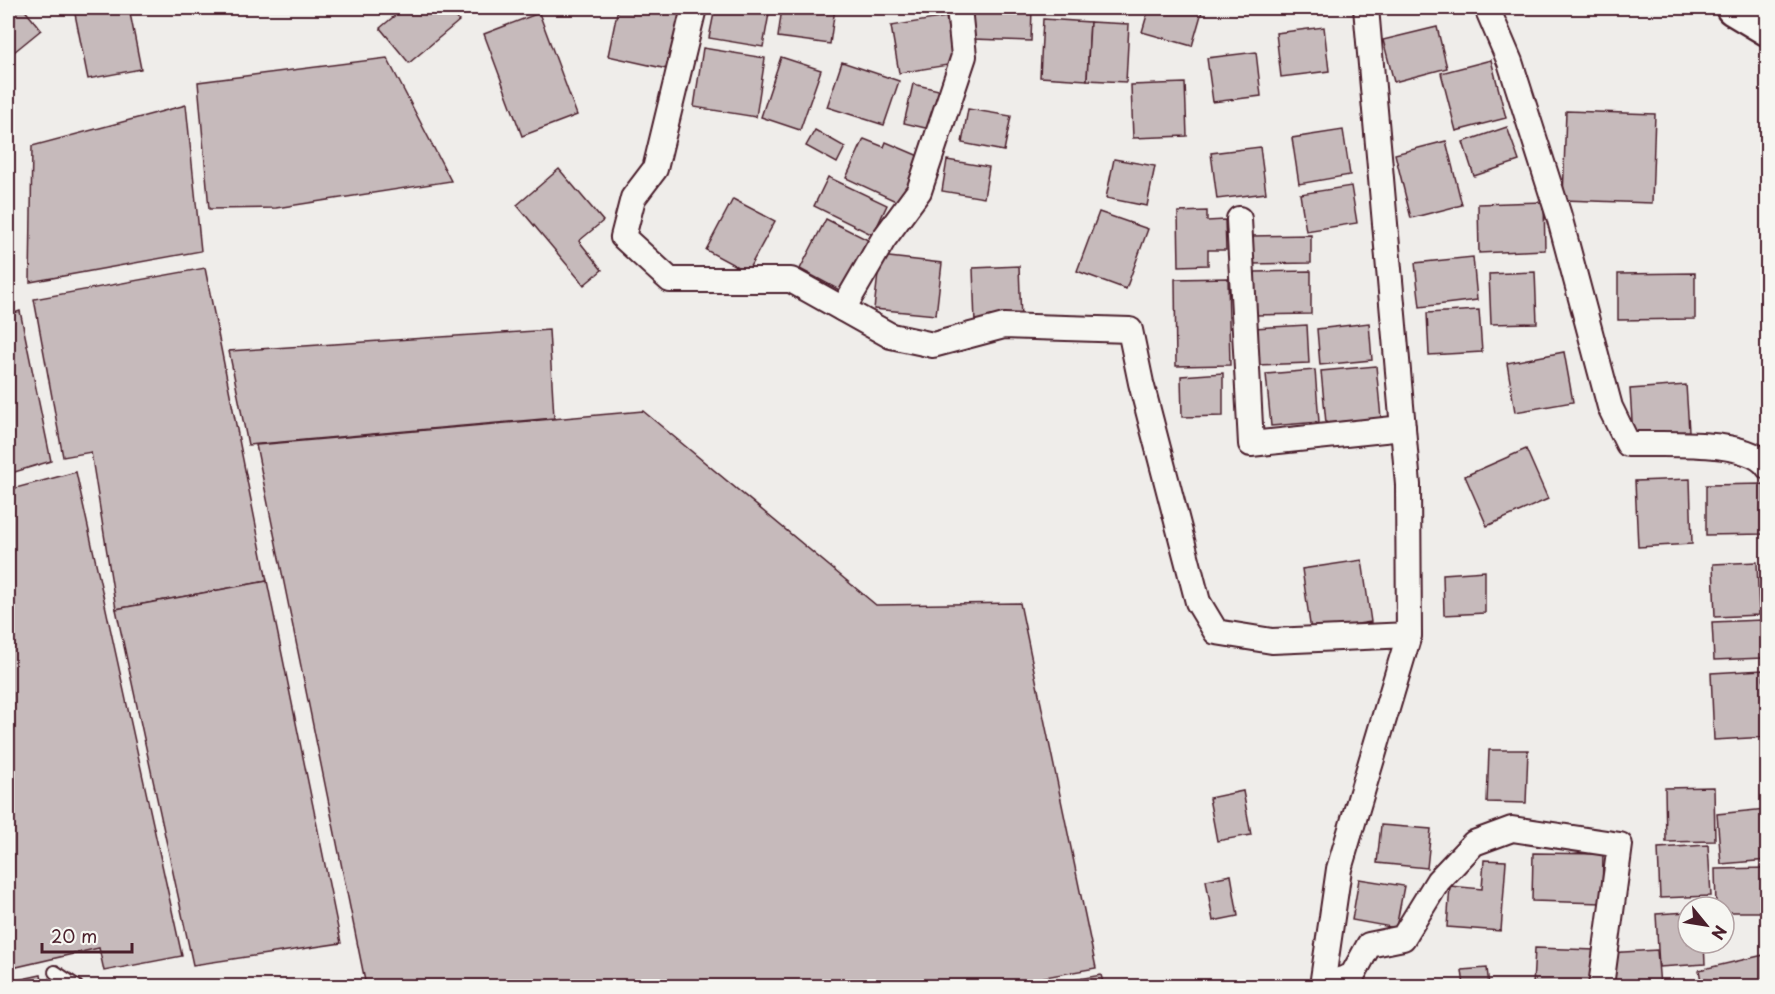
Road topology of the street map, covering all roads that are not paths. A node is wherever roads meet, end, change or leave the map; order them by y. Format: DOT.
graph roads {
  1 [pos="694,8"];
  2 [pos="959,8"];
  3 [pos="1366,8"];
  4 [pos="1487,8"];
  5 [pos="1733,8"];
  6 [pos="1767,29"];
  7 [pos="1239,219"];
  8 [pos="843,309"];
  9 [pos="1403,428"];
  10 [pos="1767,467"];
  11 [pos="1409,635"];
  12 [pos="56,972"];
  13 [pos="1322,986"];
  14 [pos="75,987"];
  15 [pos="1601,987"];
  1 -- 8 [label="street"];
  2 -- 8 [label="street"];
  3 -- 9 [label="street"];
  4 -- 10 [label="street"];
  5 -- 6 [label="main road"];
  7 -- 9 [label="street"];
  8 -- 11 [label="street"];
  9 -- 11 [label="street"];
  11 -- 13 [label="street"];
  12 -- 14 [label="lane"];
  13 -- 15 [label="street"];
}
